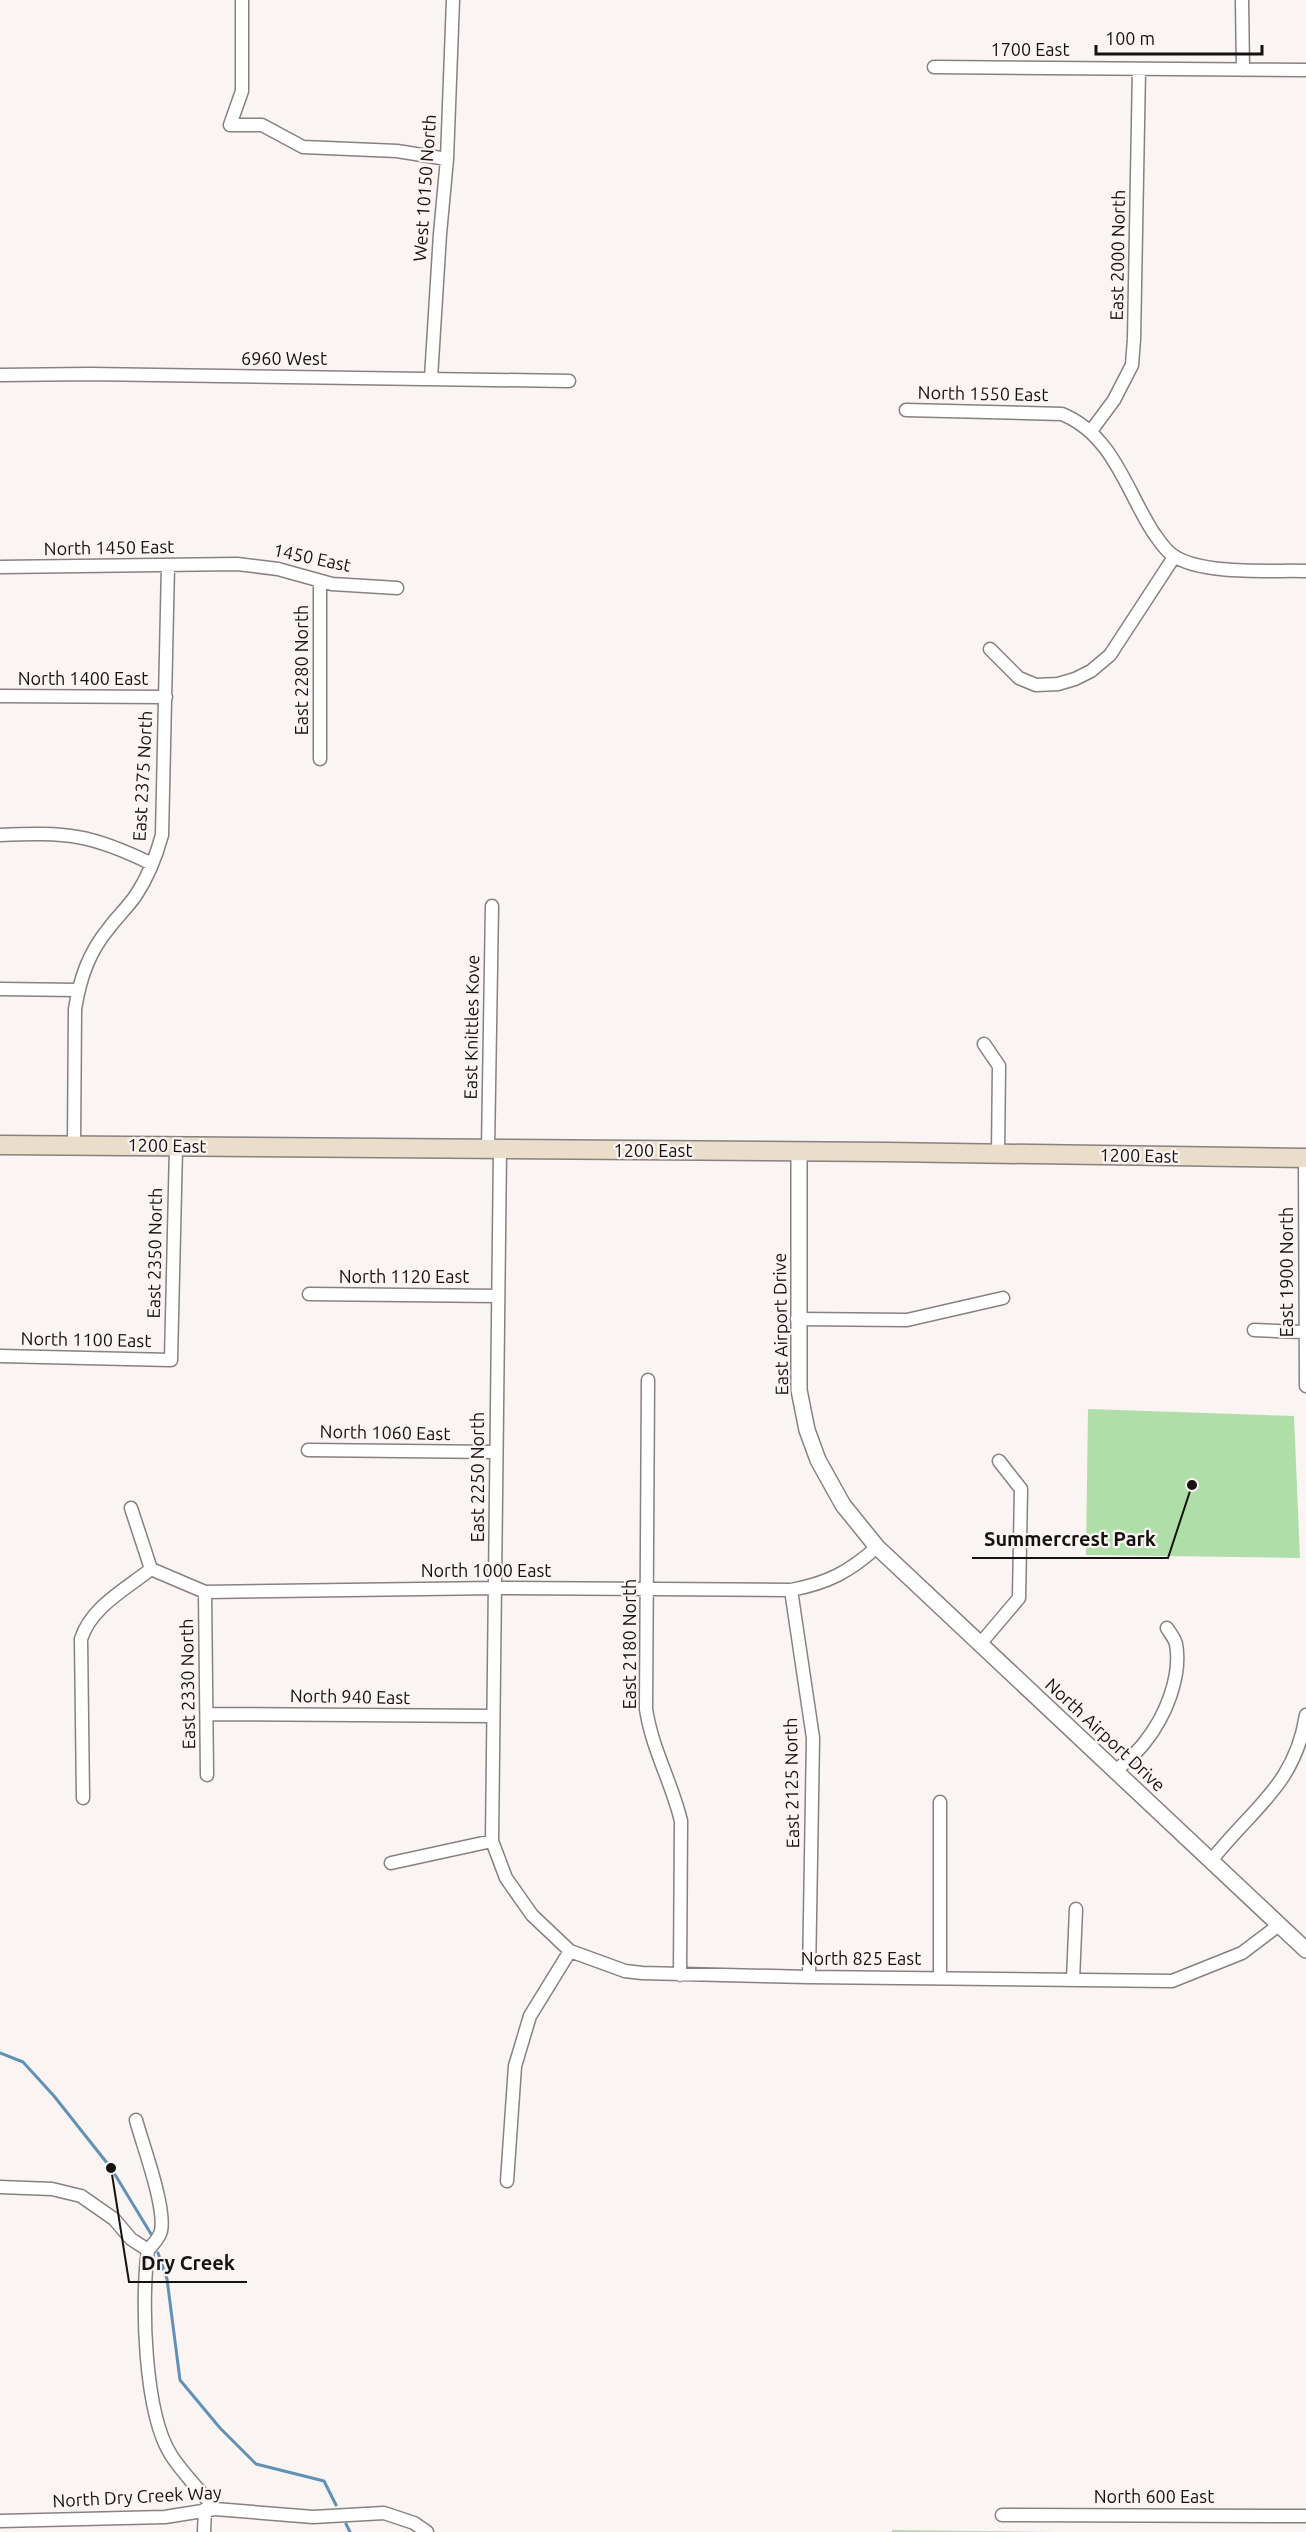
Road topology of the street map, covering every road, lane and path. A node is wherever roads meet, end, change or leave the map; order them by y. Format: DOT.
graph roads {
  1 [pos="242,0"];
  2 [pos="453,0"];
  3 [pos="1242,0"];
  4 [pos="934,67"];
  5 [pos="1139,69"];
  6 [pos="1243,70"];
  7 [pos="1306,70"];
  8 [pos="447,159"];
  9 [pos="0,375"];
  10 [pos="432,378"];
  11 [pos="569,381"];
  12 [pos="906,410"];
  13 [pos="1091,431"];
  14 [pos="1174,557"];
  15 [pos="219,564"];
  16 [pos="168,565"];
  17 [pos="0,567"];
  18 [pos="1306,571"];
  19 [pos="320,581"];
  20 [pos="397,588"];
  21 [pos="990,649"];
  22 [pos="0,696"];
  23 [pos="166,697"];
  24 [pos="320,759"];
  25 [pos="0,835"];
  26 [pos="152,864"];
  27 [pos="492,906"];
  28 [pos="0,989"];
  29 [pos="78,990"];
  30 [pos="984,1044"];
  31 [pos="0,1144"];
  32 [pos="74,1145"];
  33 [pos="176,1147"];
  34 [pos="494,1150"];
  35 [pos="799,1151"];
  36 [pos="998,1154"];
  37 [pos="1306,1158"];
  38 [pos="309,1294"];
  39 [pos="498,1296"];
  40 [pos="1003,1298"];
  41 [pos="797,1319"];
  42 [pos="1254,1330"];
  43 [pos="1304,1332"];
  44 [pos="0,1356"];
  45 [pos="171,1360"];
  46 [pos="648,1380"];
  47 [pos="1306,1386"];
  48 [pos="308,1450"];
  49 [pos="496,1452"];
  50 [pos="999,1461"];
  51 [pos="131,1508"];
  52 [pos="877,1547"];
  53 [pos="151,1569"];
  54 [pos="496,1588"];
  55 [pos="649,1589"];
  56 [pos="791,1590"];
  57 [pos="206,1592"];
  58 [pos="1167,1628"];
  59 [pos="980,1644"];
  60 [pos="208,1714"];
  61 [pos="1306,1715"];
  62 [pos="492,1716"];
  63 [pos="1303,1747"];
  64 [pos="1115,1772"];
  65 [pos="207,1775"];
  66 [pos="83,1798"];
  67 [pos="940,1802"];
  68 [pos="492,1841"];
  69 [pos="1211,1861"];
  70 [pos="391,1863"];
  71 [pos="1076,1909"];
  72 [pos="1279,1925"];
  73 [pos="1306,1950"];
  74 [pos="570,1951"];
  75 [pos="680,1975"];
  76 [pos="809,1977"];
  77 [pos="940,1977"];
  78 [pos="1073,1980"];
  79 [pos="136,2120"];
  80 [pos="507,2181"];
  81 [pos="0,2187"];
  82 [pos="148,2250"];
  83 [pos="210,2509"];
  84 [pos="1002,2515"];
  85 [pos="1306,2516"];
  86 [pos="0,2521"];
  87 [pos="204,2532"];
  88 [pos="427,2532"];
  1 -- 8 [label="street"];
  2 -- 8 [label="street, West 10150 North"];
  3 -- 6 [label="street"];
  4 -- 5 [label="street, 1700 East"];
  5 -- 6 [label="street, 1700 East"];
  5 -- 13 [label="street, East 2000 North"];
  6 -- 7 [label="street, 1700 East"];
  8 -- 10 [label="street, West 10150 North"];
  9 -- 10 [label="street, 6960 West"];
  10 -- 11 [label="street, 6960 West"];
  12 -- 13 [label="street, North 1550 East"];
  13 -- 14 [label="street, North 1550 East"];
  14 -- 18 [label="street"];
  14 -- 21 [label="street"];
  15 -- 16 [label="street, North 1450 East"];
  15 -- 19 [label="street, 1450 East"];
  16 -- 17 [label="street, North 1450 East"];
  16 -- 23 [label="street, East 2375 North"];
  19 -- 20 [label="street, 1450 East"];
  19 -- 24 [label="street, East 2280 North"];
  22 -- 23 [label="street, North 1400 East"];
  23 -- 26 [label="street, East 2375 North"];
  25 -- 26 [label="street"];
  26 -- 29 [label="street, East 2375 North"];
  27 -- 34 [label="street, East Knittles Kove"];
  28 -- 29 [label="street"];
  29 -- 32 [label="street, East 2375 North"];
  30 -- 36 [label="street"];
  31 -- 32 [label="main road, 1200 East"];
  32 -- 33 [label="main road, 1200 East"];
  33 -- 34 [label="main road, 1200 East"];
  33 -- 45 [label="street, East 2350 North"];
  34 -- 35 [label="main road, 1200 East"];
  34 -- 39 [label="street, East 2250 North"];
  35 -- 36 [label="main road, 1200 East"];
  35 -- 41 [label="street, East Airport Drive"];
  36 -- 37 [label="main road, 1200 East"];
  37 -- 43 [label="street, East 1900 North"];
  38 -- 39 [label="street, North 1120 East"];
  39 -- 49 [label="street, East 2250 North"];
  40 -- 41 [label="street"];
  41 -- 52 [label="street, East Airport Drive"];
  42 -- 43 [label="street"];
  43 -- 47 [label="street, East 1900 North"];
  44 -- 45 [label="street, North 1100 East"];
  46 -- 55 [label="street, East 2180 North"];
  48 -- 49 [label="street, North 1060 East"];
  49 -- 54 [label="street, East 2250 North"];
  50 -- 59 [label="street"];
  51 -- 53 [label="street"];
  52 -- 56 [label="street, North 1000 East"];
  52 -- 59 [label="street, North Airport Drive"];
  53 -- 57 [label="street, North 1000 East"];
  53 -- 66 [label="street"];
  54 -- 55 [label="street, North 1000 East"];
  54 -- 57 [label="street, North 1000 East"];
  54 -- 62 [label="street, East 2250 North"];
  55 -- 56 [label="street, North 1000 East"];
  55 -- 75 [label="street, East 2180 North"];
  56 -- 76 [label="street, East 2125 North"];
  57 -- 60 [label="street, East 2330 North"];
  58 -- 64 [label="street"];
  59 -- 64 [label="street, North Airport Drive"];
  60 -- 62 [label="street, North 940 East"];
  60 -- 65 [label="street, East 2330 North"];
  61 -- 63 [label="street"];
  62 -- 68 [label="street, East 2250 North"];
  63 -- 69 [label="street"];
  64 -- 69 [label="street, North Airport Drive"];
  67 -- 77 [label="street"];
  68 -- 70 [label="street"];
  68 -- 74 [label="street, North 825 East"];
  69 -- 72 [label="street, North Airport Drive"];
  71 -- 78 [label="street"];
  72 -- 73 [label="street, North Airport Drive"];
  72 -- 78 [label="street, North 825 East"];
  74 -- 75 [label="street, North 825 East"];
  74 -- 80 [label="street"];
  75 -- 76 [label="street, North 825 East"];
  76 -- 77 [label="street, North 825 East"];
  77 -- 78 [label="street, North 825 East"];
  79 -- 82 [label="street"];
  81 -- 82 [label="street"];
  82 -- 83 [label="street"];
  83 -- 86 [label="street, North Dry Creek Way"];
  83 -- 87 [label="street"];
  83 -- 88 [label="street, North Dry Creek Way"];
  84 -- 85 [label="street, North 600 East"];
}
